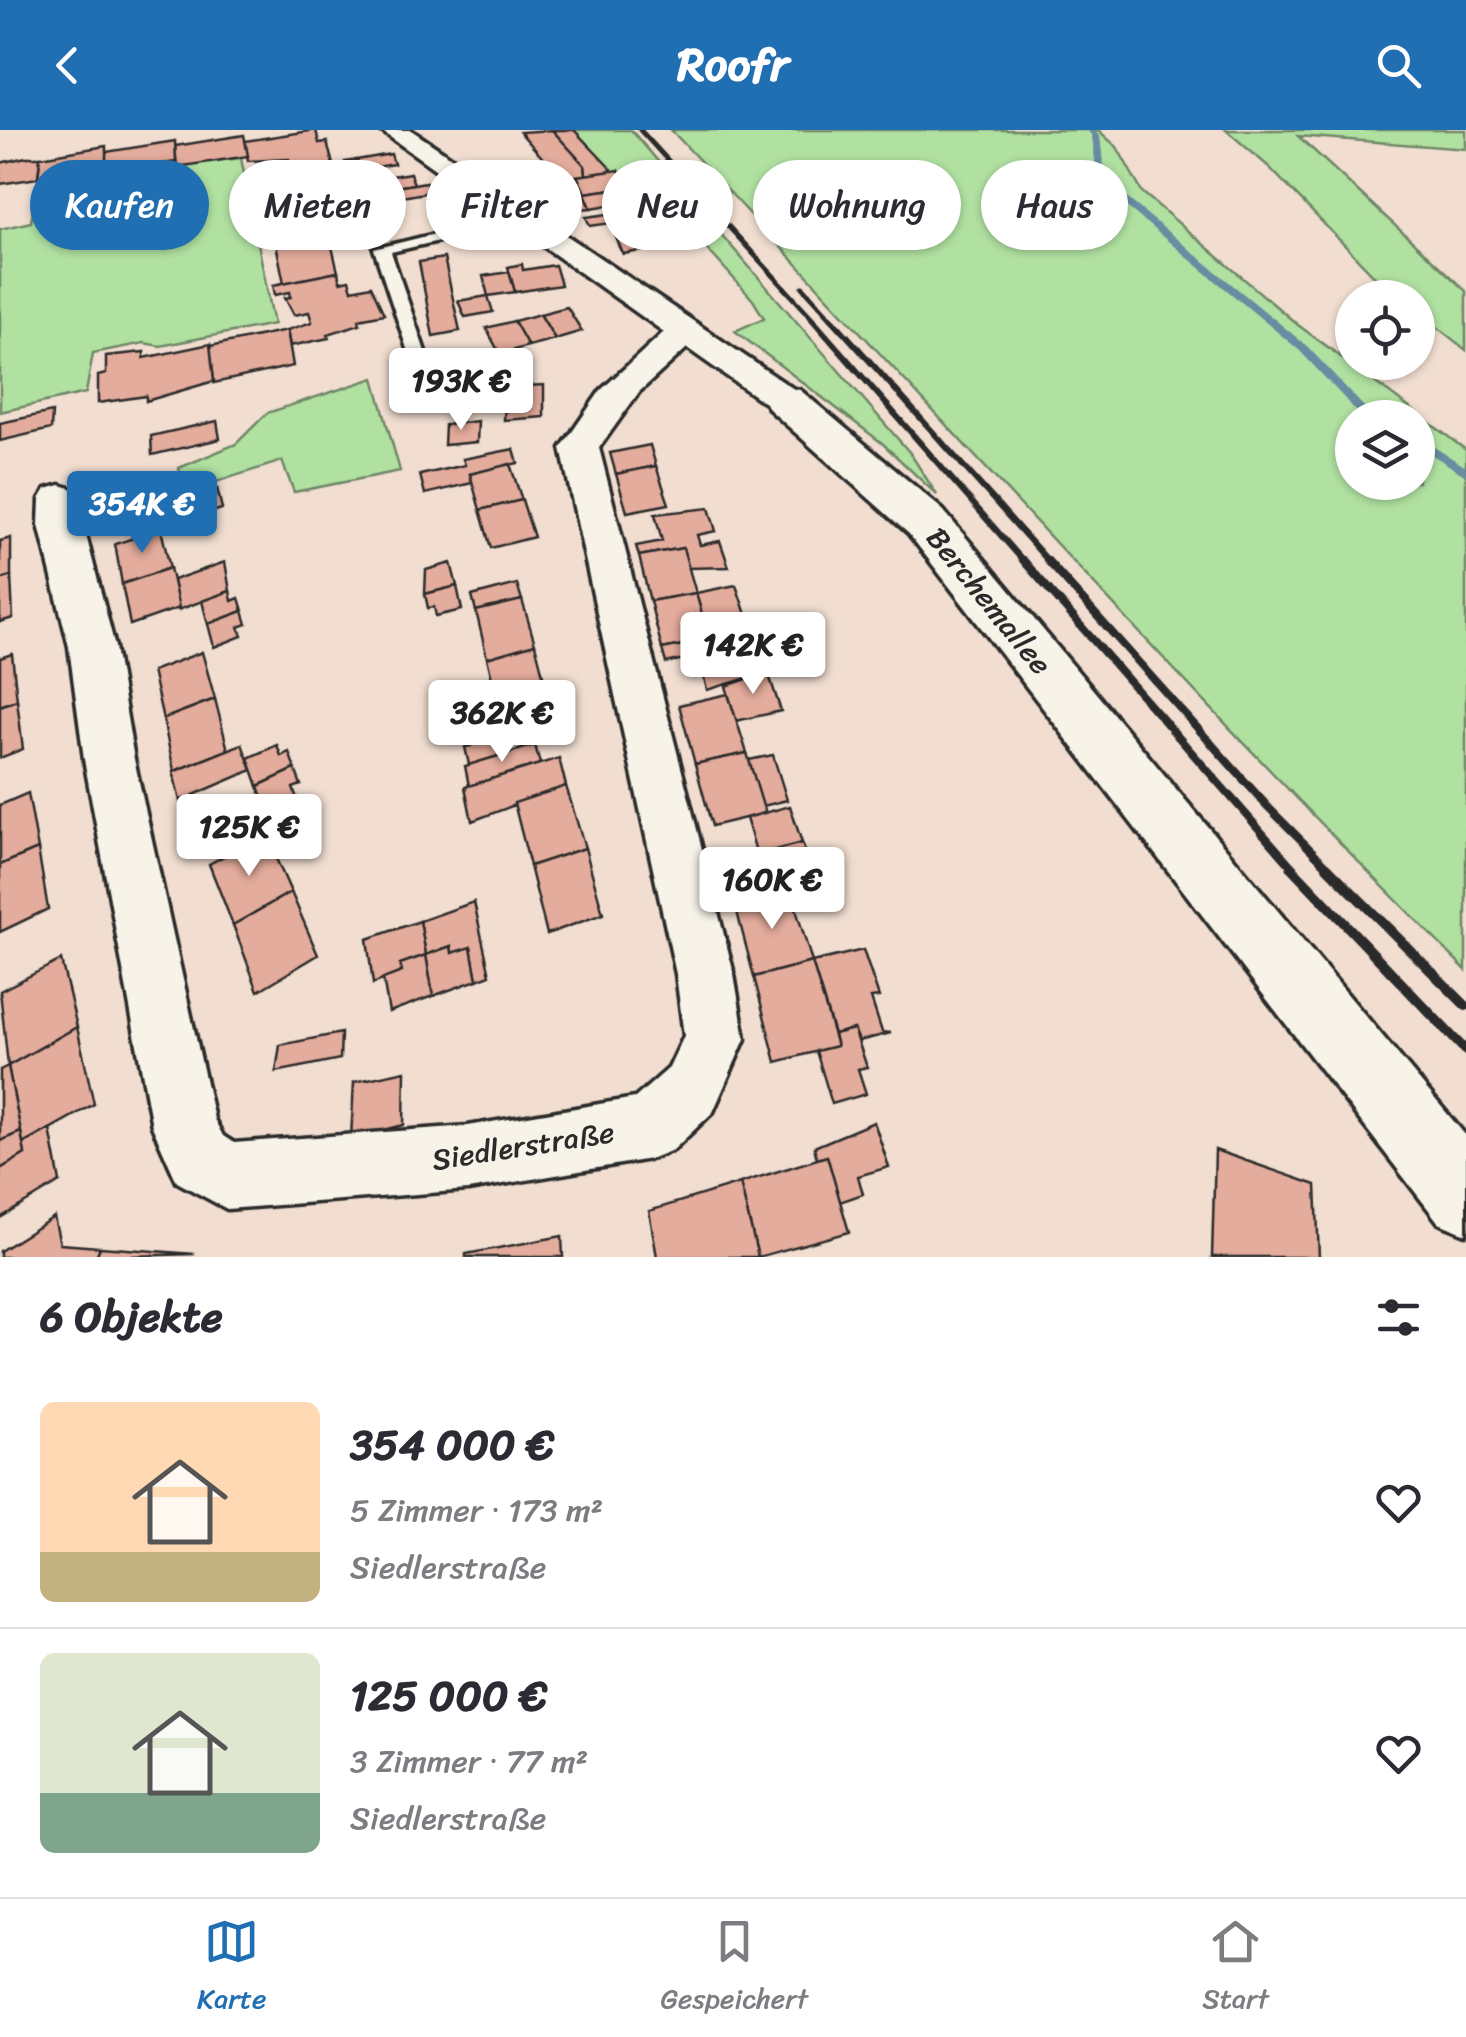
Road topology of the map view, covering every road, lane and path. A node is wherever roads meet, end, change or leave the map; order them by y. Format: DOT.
graph roads {
  1 [pos="394,130"];
  2 [pos="439,160"];
  3 [pos="426,239"];
  4 [pos="571,250"];
  5 [pos="687,332"];
  6 [pos="424,375"];
  7 [pos="785,400"];
  8 [pos="60,500"];
  9 [pos="1466,1196"];
  1 -- 2 [label="street, Berchemallee"];
  3 -- 6 [label="lane"];
  4 -- 5 [label="street, Berchemallee"];
  5 -- 7 [label="street, Berchemallee"];
  5 -- 8 [label="street, Siedlerstraße"];
  7 -- 9 [label="street, Berchemallee"];
}
